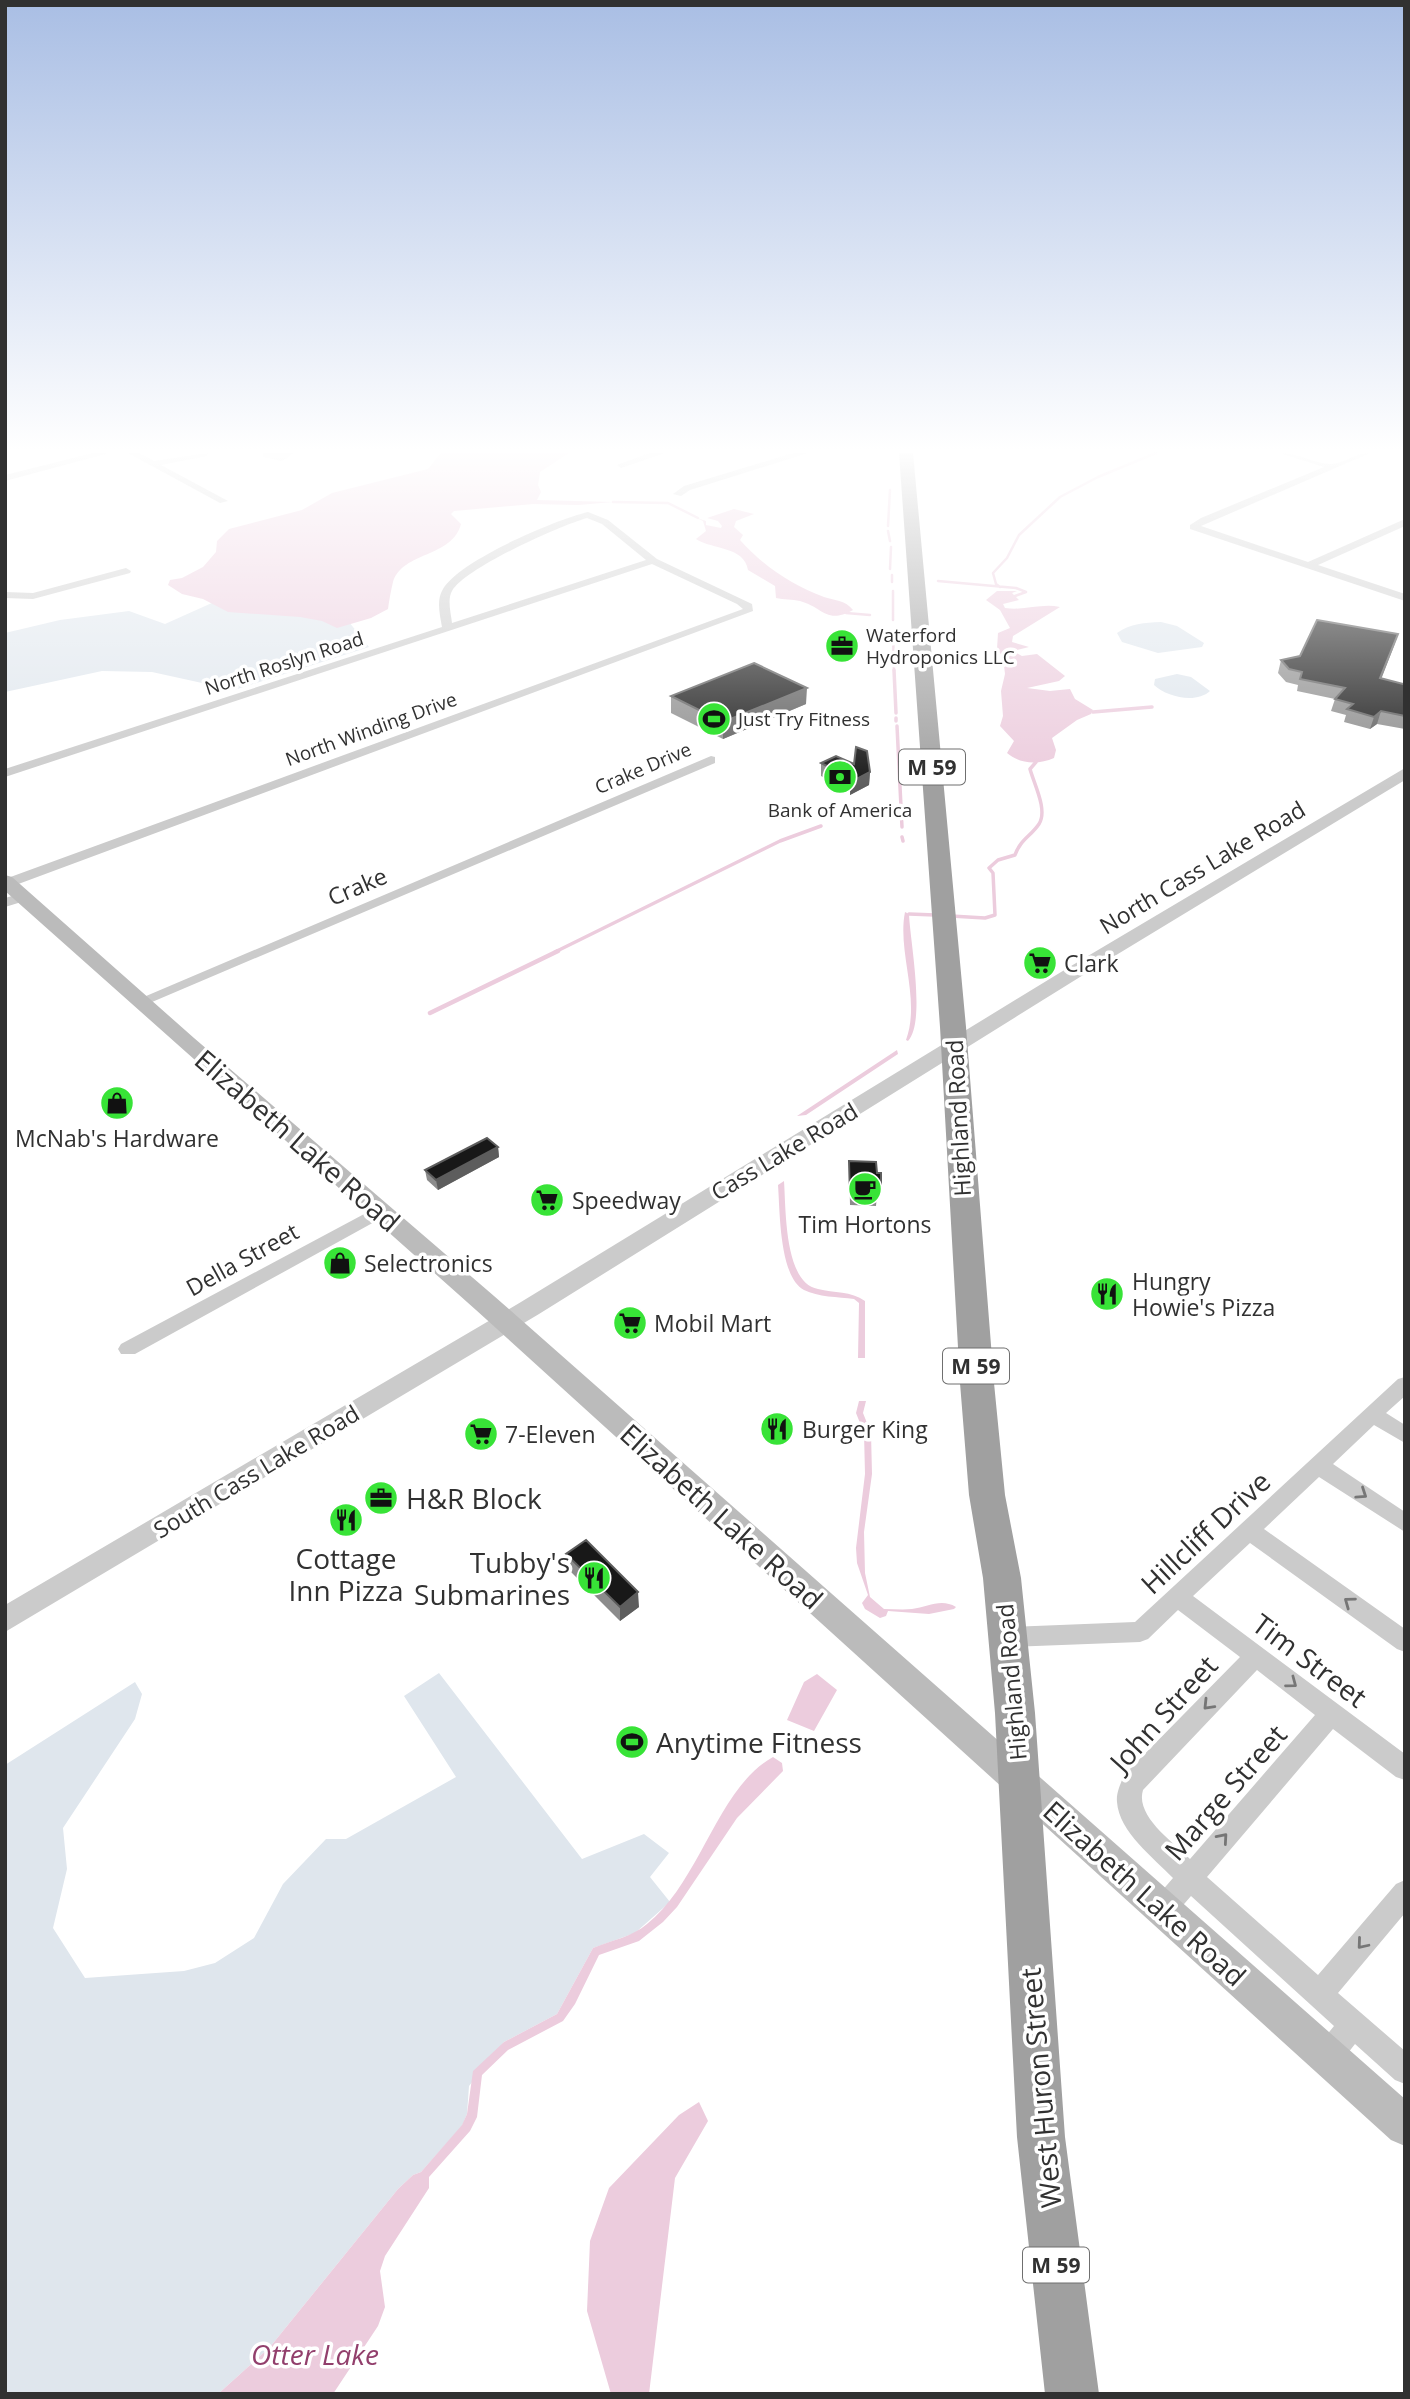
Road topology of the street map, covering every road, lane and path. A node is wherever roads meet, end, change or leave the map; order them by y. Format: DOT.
graph roads {
  1 [pos="481,565"];
  2 [pos="641,565"];
  3 [pos="661,565"];
  4 [pos="915,565"];
  5 [pos="1305,565"];
  6 [pos="1308,566"];
  7 [pos="126,571"];
  8 [pos="5,596"];
  9 [pos="1405,598"];
  10 [pos="447,627"];
  11 [pos="711,760"];
  12 [pos="5,773"];
  13 [pos="1405,773"];
  14 [pos="591,811"];
  15 [pos="10,891"];
  16 [pos="140,1002"];
  17 [pos="954,1047"];
  18 [pos="381,1211"];
  19 [pos="506,1322"];
  20 [pos="128,1349"];
  21 [pos="1405,1384"];
  22 [pos="1373,1415"];
  23 [pos="1405,1435"];
  24 [pos="1319,1466"];
  25 [pos="1405,1523"];
  26 [pos="1250,1531"];
  27 [pos="1179,1598"];
  28 [pos="5,1620"];
  29 [pos="1009,1637"];
  30 [pos="1405,1642"];
  31 [pos="1256,1656"];
  32 [pos="1332,1713"];
  33 [pos="1405,1769"];
  34 [pos="1020,1781"];
  35 [pos="1190,1876"];
  36 [pos="1405,1893"];
  37 [pos="1163,1909"];
  38 [pos="1320,1994"];
  39 [pos="1353,2024"];
  40 [pos="1327,2057"];
  41 [pos="1405,2070"];
  42 [pos="1405,2126"];
  43 [pos="1072,2394"];
  1 -- 10 [label="street"];
  2 -- 10 [label="street, North Roslyn Road"];
  3 -- 15 [label="street, North Winding Drive"];
  4 -- 17 [label="highway, Highland Road / M 59"];
  5 -- 6 [label="street"];
  6 -- 9 [label="street"];
  7 -- 8 [label="street"];
  10 -- 12 [label="street, North Roslyn Road"];
  11 -- 14 [label="street, Crake Drive"];
  13 -- 17 [label="street, North Cass Lake Road"];
  14 -- 16 [label="street, Crake"];
  15 -- 16 [label="main road, Elizabeth Lake Road"];
  16 -- 18 [label="main road, Elizabeth Lake Road"];
  17 -- 19 [label="street, Cass Lake Road"];
  17 -- 29 [label="highway, Highland Road / M 59"];
  18 -- 19 [label="main road, Elizabeth Lake Road"];
  18 -- 20 [label="street, Della Street"];
  19 -- 28 [label="street, South Cass Lake Road"];
  19 -- 34 [label="main road, Elizabeth Lake Road"];
  21 -- 22 [label="street, Hillcliff Drive"];
  22 -- 23 [label="street"];
  22 -- 24 [label="street, Hillcliff Drive"];
  24 -- 25 [label="street, one-way"];
  24 -- 26 [label="street, Hillcliff Drive"];
  26 -- 27 [label="street, Hillcliff Drive"];
  30 -- 26 [label="street, one-way"];
  27 -- 29 [label="street, Hillcliff Drive"];
  27 -- 31 [label="street, Tim Street"];
  29 -- 34 [label="highway, Highland Road / M 59"];
  31 -- 32 [label="street, Tim Street, one-way"];
  31 -- 35 [label="street, John Street, one-way"];
  32 -- 33 [label="street, Tim Street"];
  35 -- 32 [label="street, Marge Street, one-way"];
  34 -- 37 [label="main road, Elizabeth Lake Road"];
  34 -- 43 [label="highway, West Huron Street / M 59"];
  35 -- 37 [label="street, Marge Street"];
  35 -- 38 [label="street"];
  36 -- 38 [label="street, one-way"];
  37 -- 40 [label="main road, Elizabeth Lake Road"];
  38 -- 39 [label="street"];
  39 -- 40 [label="street"];
  39 -- 41 [label="street"];
  40 -- 42 [label="main road, Elizabeth Lake Road"];
}
